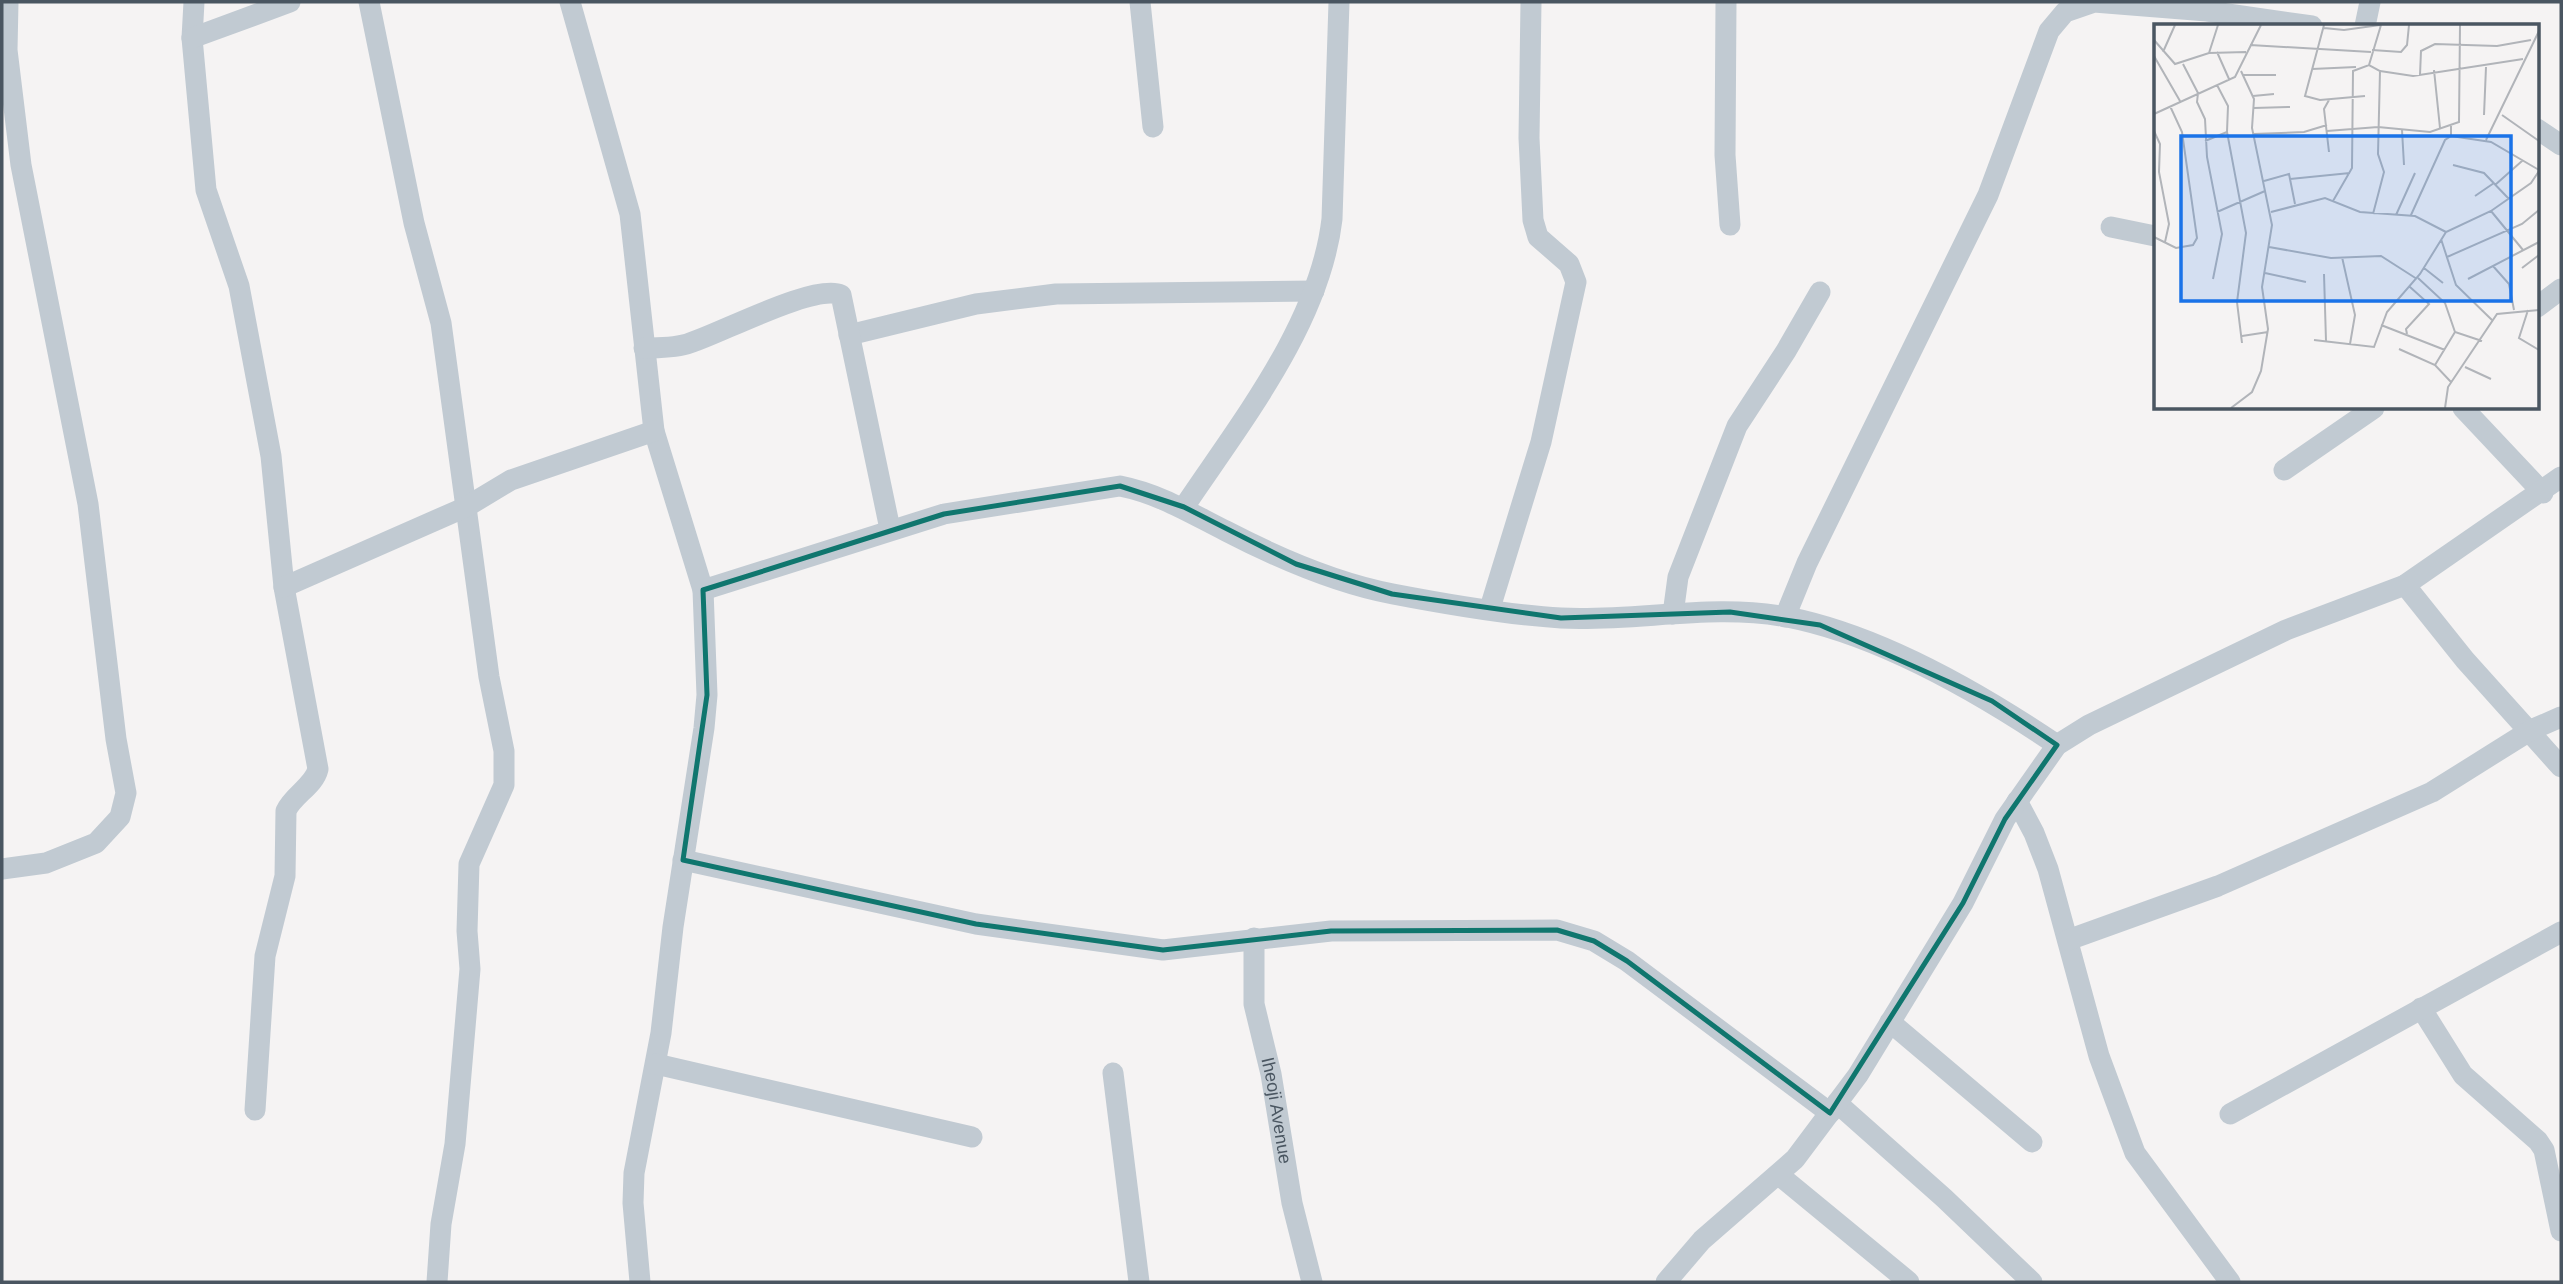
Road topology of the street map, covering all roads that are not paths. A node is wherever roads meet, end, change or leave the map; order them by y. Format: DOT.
graph roads {
  1 [pos="8,2"];
  2 [pos="194,2"];
  3 [pos="290,2"];
  4 [pos="369,2"];
  5 [pos="569,2"];
  6 [pos="1140,2"];
  7 [pos="1339,2"];
  8 [pos="1531,2"];
  9 [pos="1726,2"];
  10 [pos="2095,2"];
  11 [pos="2370,2"];
  12 [pos="2298,24"];
  13 [pos="2365,24"];
  14 [pos="192,38"];
  15 [pos="1153,127"];
  16 [pos="2538,131"];
  17 [pos="2561,145"];
  18 [pos="1730,226"];
  19 [pos="2111,228"];
  20 [pos="2154,236"];
  21 [pos="2561,289"];
  22 [pos="1314,291"];
  23 [pos="1820,292"];
  24 [pos="2538,306"];
  25 [pos="849,335"];
  26 [pos="644,348"];
  27 [pos="2371,410"];
  28 [pos="2465,410"];
  29 [pos="654,431"];
  30 [pos="2284,470"];
  31 [pos="2561,477"];
  32 [pos="2543,493"];
  33 [pos="466,507"];
  34 [pos="1184,507"];
  35 [pos="890,529"];
  36 [pos="2405,585"];
  37 [pos="284,587"];
  38 [pos="703,590"];
  39 [pos="1490,608"];
  40 [pos="1673,614"];
  41 [pos="1786,617"];
  42 [pos="2561,717"];
  43 [pos="2531,730"];
  44 [pos="2057,745"];
  45 [pos="2561,766"];
  46 [pos="2017,801"];
  47 [pos="683,860"];
  48 [pos="2,869"];
  49 [pos="2561,932"];
  50 [pos="1254,938"];
  51 [pos="2068,940"];
  52 [pos="2421,1008"];
  53 [pos="1890,1022"];
  54 [pos="656,1064"];
  55 [pos="1113,1073"];
  56 [pos="1833,1108"];
  57 [pos="255,1110"];
  58 [pos="2230,1114"];
  59 [pos="972,1137"];
  60 [pos="2032,1142"];
  61 [pos="1779,1175"];
  62 [pos="2561,1231"];
  63 [pos="437,1282"];
  64 [pos="640,1282"];
  65 [pos="1139,1282"];
  66 [pos="1312,1282"];
  67 [pos="1666,1282"];
  68 [pos="1909,1282"];
  69 [pos="2032,1282"];
  70 [pos="2230,1282"];
  1 -- 48 [label="street"];
  2 -- 14 [label="street"];
  3 -- 14 [label="street"];
  4 -- 33 [label="street"];
  5 -- 26 [label="street"];
  6 -- 15 [label="street"];
  7 -- 22 [label="street"];
  8 -- 39 [label="street"];
  9 -- 18 [label="street"];
  10 -- 12 [label="street"];
  10 -- 41 [label="street"];
  11 -- 13 [label="street"];
  14 -- 37 [label="street"];
  16 -- 17 [label="street"];
  19 -- 20 [label="street"];
  21 -- 24 [label="street"];
  22 -- 25 [label="street"];
  22 -- 34 [label="street"];
  23 -- 40 [label="street"];
  25 -- 26 [label="street"];
  25 -- 35 [label="street"];
  26 -- 29 [label="street"];
  27 -- 30 [label="street"];
  28 -- 32 [label="street"];
  29 -- 33 [label="street"];
  29 -- 38 [label="street"];
  31 -- 32 [label="street"];
  32 -- 36 [label="street"];
  33 -- 37 [label="street"];
  33 -- 63 [label="street"];
  34 -- 35 [label="street"];
  34 -- 39 [label="street"];
  35 -- 38 [label="street"];
  36 -- 43 [label="street"];
  36 -- 44 [label="street"];
  37 -- 57 [label="street"];
  38 -- 47 [label="street"];
  39 -- 40 [label="street"];
  40 -- 41 [label="street"];
  41 -- 44 [label="street"];
  42 -- 43 [label="street"];
  43 -- 45 [label="street"];
  43 -- 51 [label="street"];
  44 -- 46 [label="street"];
  46 -- 51 [label="street"];
  46 -- 53 [label="street"];
  47 -- 50 [label="street"];
  47 -- 54 [label="street"];
  49 -- 52 [label="street"];
  50 -- 56 [label="street"];
  50 -- 66 [label="street, Iheoji Avenue"];
  51 -- 70 [label="street"];
  52 -- 58 [label="street"];
  52 -- 62 [label="street"];
  53 -- 56 [label="street"];
  53 -- 60 [label="street"];
  54 -- 59 [label="street"];
  54 -- 64 [label="street"];
  55 -- 65 [label="street"];
  56 -- 61 [label="street"];
  56 -- 69 [label="street"];
  61 -- 67 [label="street"];
  61 -- 68 [label="street"];
}
